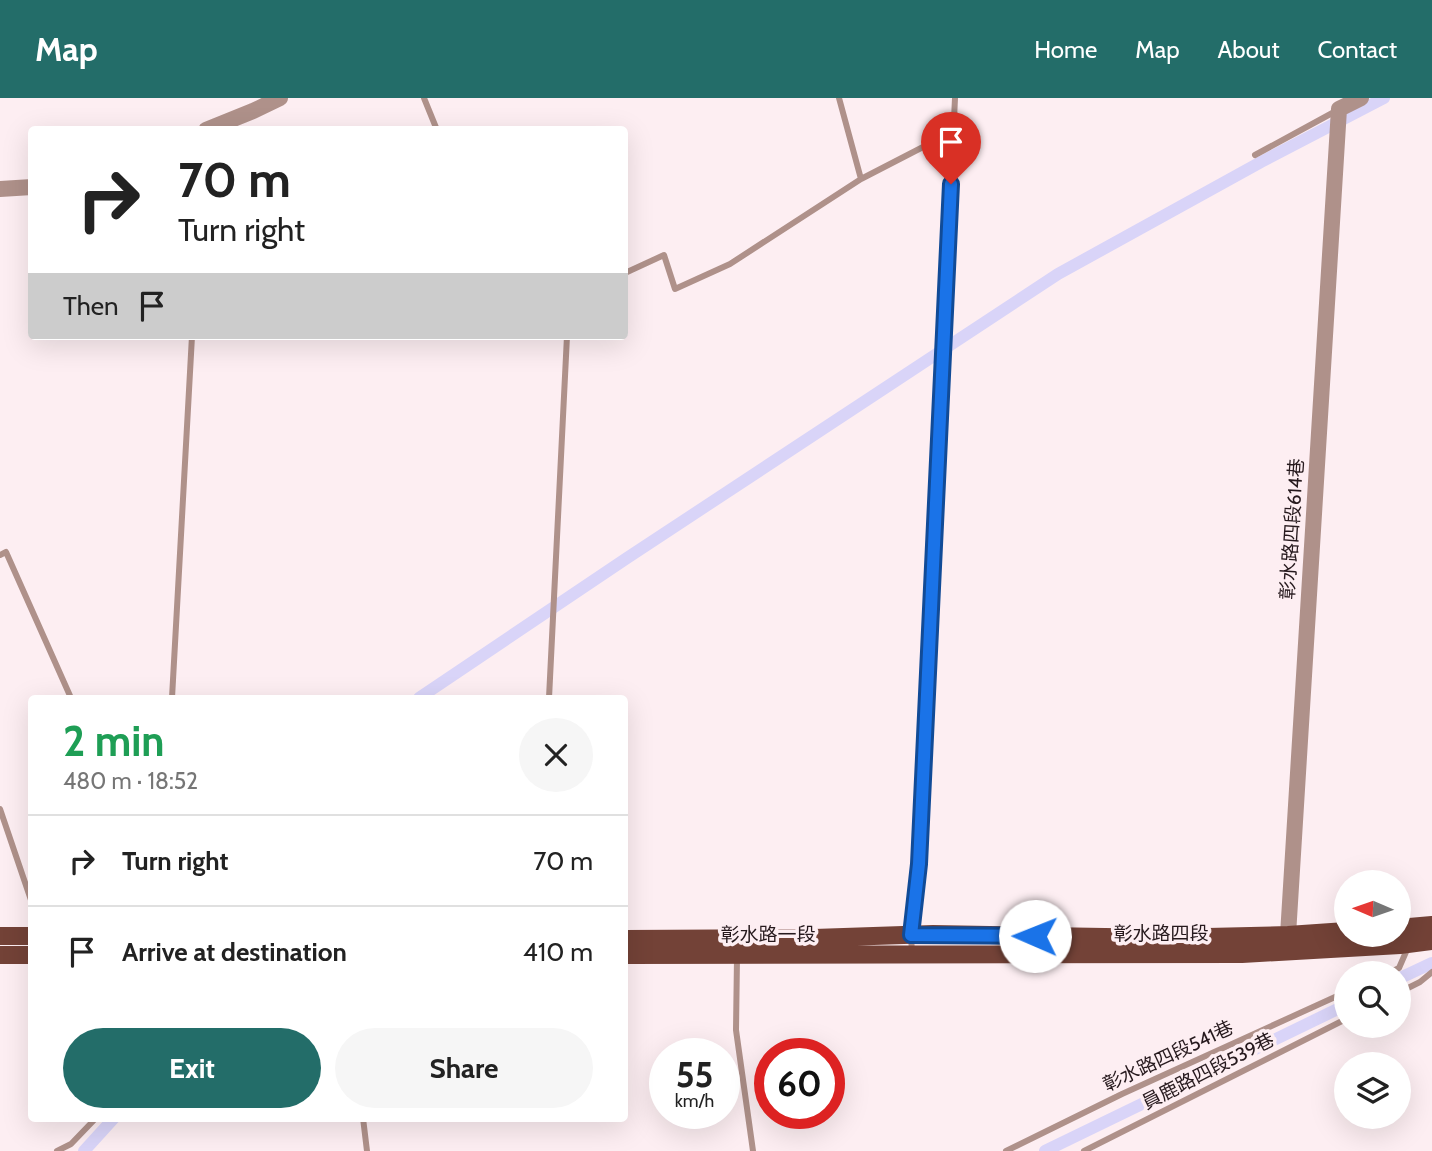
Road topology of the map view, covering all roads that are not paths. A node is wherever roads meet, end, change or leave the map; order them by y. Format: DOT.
graph roads {
  1 [pos="280,98"];
  2 [pos="424,98"];
  3 [pos="839,98"];
  4 [pos="955,98"];
  5 [pos="1361,98"];
  6 [pos="1339,110"];
  7 [pos="216,126"];
  8 [pos="435,126"];
  9 [pos="954,131"];
  10 [pos="1255,155"];
  11 [pos="861,179"];
  12 [pos="28,187"];
  13 [pos="0,189"];
  14 [pos="628,272"];
  15 [pos="192,340"];
  16 [pos="568,340"];
  17 [pos="0,555"];
  18 [pos="70,695"];
  19 [pos="172,695"];
  20 [pos="549,695"];
  21 [pos="0,809"];
  22 [pos="28,892"];
  23 [pos="1414,931"];
  24 [pos="1334,934"];
  25 [pos="911,935"];
  26 [pos="0,936"];
  27 [pos="28,936"];
  28 [pos="628,939"];
  29 [pos="1432,941"];
  30 [pos="1291,943"];
  31 [pos="0,955"];
  32 [pos="28,955"];
  33 [pos="628,955"];
  34 [pos="737,955"];
  35 [pos="912,955"];
  36 [pos="1402,961"];
  37 [pos="1432,972"];
  38 [pos="1411,986"];
  39 [pos="1334,997"];
  40 [pos="1334,1025"];
  41 [pos="92,1122"];
  42 [pos="363,1122"];
  43 [pos="57,1151"];
  44 [pos="367,1151"];
  45 [pos="753,1151"];
  46 [pos="1006,1151"];
  47 [pos="1084,1151"];
  1 -- 7 [label="street"];
  2 -- 8 [label="lane"];
  3 -- 11 [label="lane"];
  4 -- 9 [label="lane"];
  5 -- 6 [label="street"];
  6 -- 10 [label="lane"];
  6 -- 30 [label="street, 彰水路四段614巷"];
  9 -- 11 [label="lane"];
  9 -- 25 [label="lane"];
  11 -- 14 [label="lane"];
  12 -- 13 [label="street"];
  15 -- 19 [label="lane"];
  16 -- 20 [label="lane"];
  17 -- 18 [label="lane"];
  21 -- 22 [label="lane"];
  23 -- 29 [label="main road, 彰水路四段"];
  23 -- 30 [label="main road, 彰水路四段"];
  23 -- 36 [label="lane"];
  24 -- 30 [label="main road, 彰水路四段"];
  25 -- 28 [label="main road, 彰水路一段"];
  25 -- 30 [label="main road, 彰水路四段"];
  25 -- 35 [label="lane"];
  26 -- 27 [label="main road"];
  30 -- 35 [label="main road, 彰水路四段"];
  31 -- 32 [label="main road"];
  33 -- 34 [label="main road, 彰水路一段"];
  34 -- 35 [label="main road, 彰水路一段"];
  34 -- 45 [label="lane"];
  37 -- 38 [label="lane"];
  39 -- 46 [label="lane, 彰水路四段541巷"];
  40 -- 47 [label="lane, 員鹿路四段539巷"];
  41 -- 43 [label="lane"];
  42 -- 44 [label="lane"];
}
